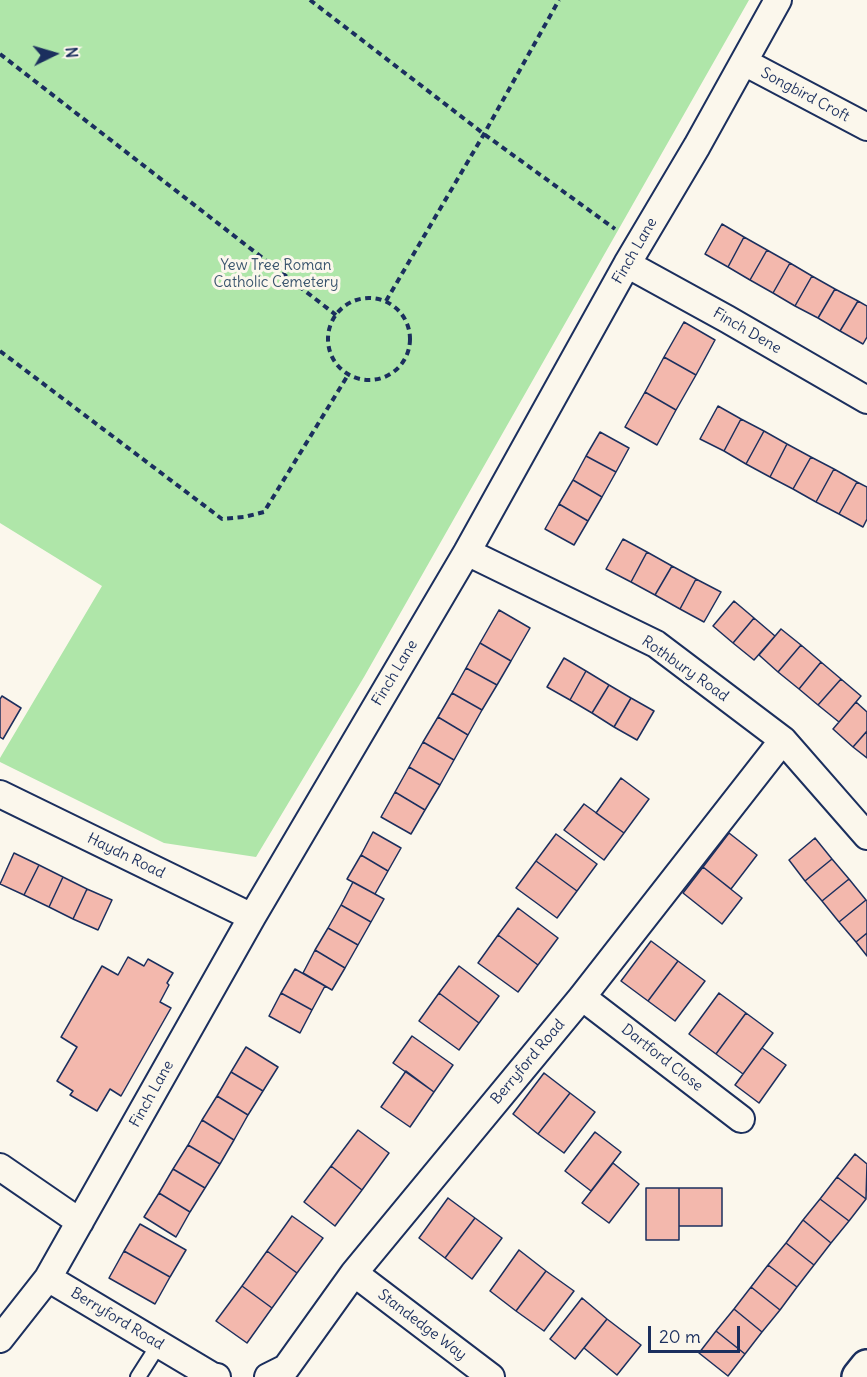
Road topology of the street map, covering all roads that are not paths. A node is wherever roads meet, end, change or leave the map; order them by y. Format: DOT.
graph roads {
  1 [pos="778,0"];
  2 [pos="744,62"];
  3 [pos="867,127"];
  4 [pos="632,254"];
  5 [pos="867,400"];
  6 [pos="467,552"];
  7 [pos="783,740"];
  8 [pos="0,794"];
  9 [pos="867,836"];
  10 [pos="252,917"];
  11 [pos="582,997"];
  12 [pos="741,1119"];
  13 [pos="0,1167"];
  14 [pos="80,1222"];
  15 [pos="354,1273"];
  16 [pos="48,1278"];
  17 [pos="0,1339"];
  18 [pos="159,1344"];
  19 [pos="867,1367"];
  20 [pos="138,1377"];
  21 [pos="217,1377"];
  22 [pos="268,1377"];
  23 [pos="491,1377"];
  24 [pos="859,1377"];
  1 -- 2 [label="street, Finch Lane"];
  2 -- 3 [label="street, Songbird Croft"];
  2 -- 4 [label="street, Finch Lane"];
  4 -- 5 [label="street, Finch Dene"];
  4 -- 6 [label="street, Finch Lane"];
  6 -- 7 [label="street, Rothbury Road"];
  6 -- 10 [label="street, Finch Lane"];
  7 -- 9 [label="street, Rothbury Road"];
  7 -- 11 [label="street, Berryford Road"];
  8 -- 10 [label="street, Haydn Road"];
  10 -- 14 [label="street, Finch Lane"];
  11 -- 12 [label="street, Dartford Close"];
  11 -- 15 [label="street, Berryford Road"];
  13 -- 14 [label="street"];
  14 -- 16 [label="street, Finch Lane"];
  15 -- 22 [label="street, Berryford Road"];
  15 -- 23 [label="street, Standedge Way"];
  16 -- 17 [label="street, Finch Lane"];
  16 -- 18 [label="street, Berryford Road"];
  18 -- 20 [label="lane"];
  18 -- 21 [label="street, Berryford Road"];
  19 -- 24 [label="street"];
}
